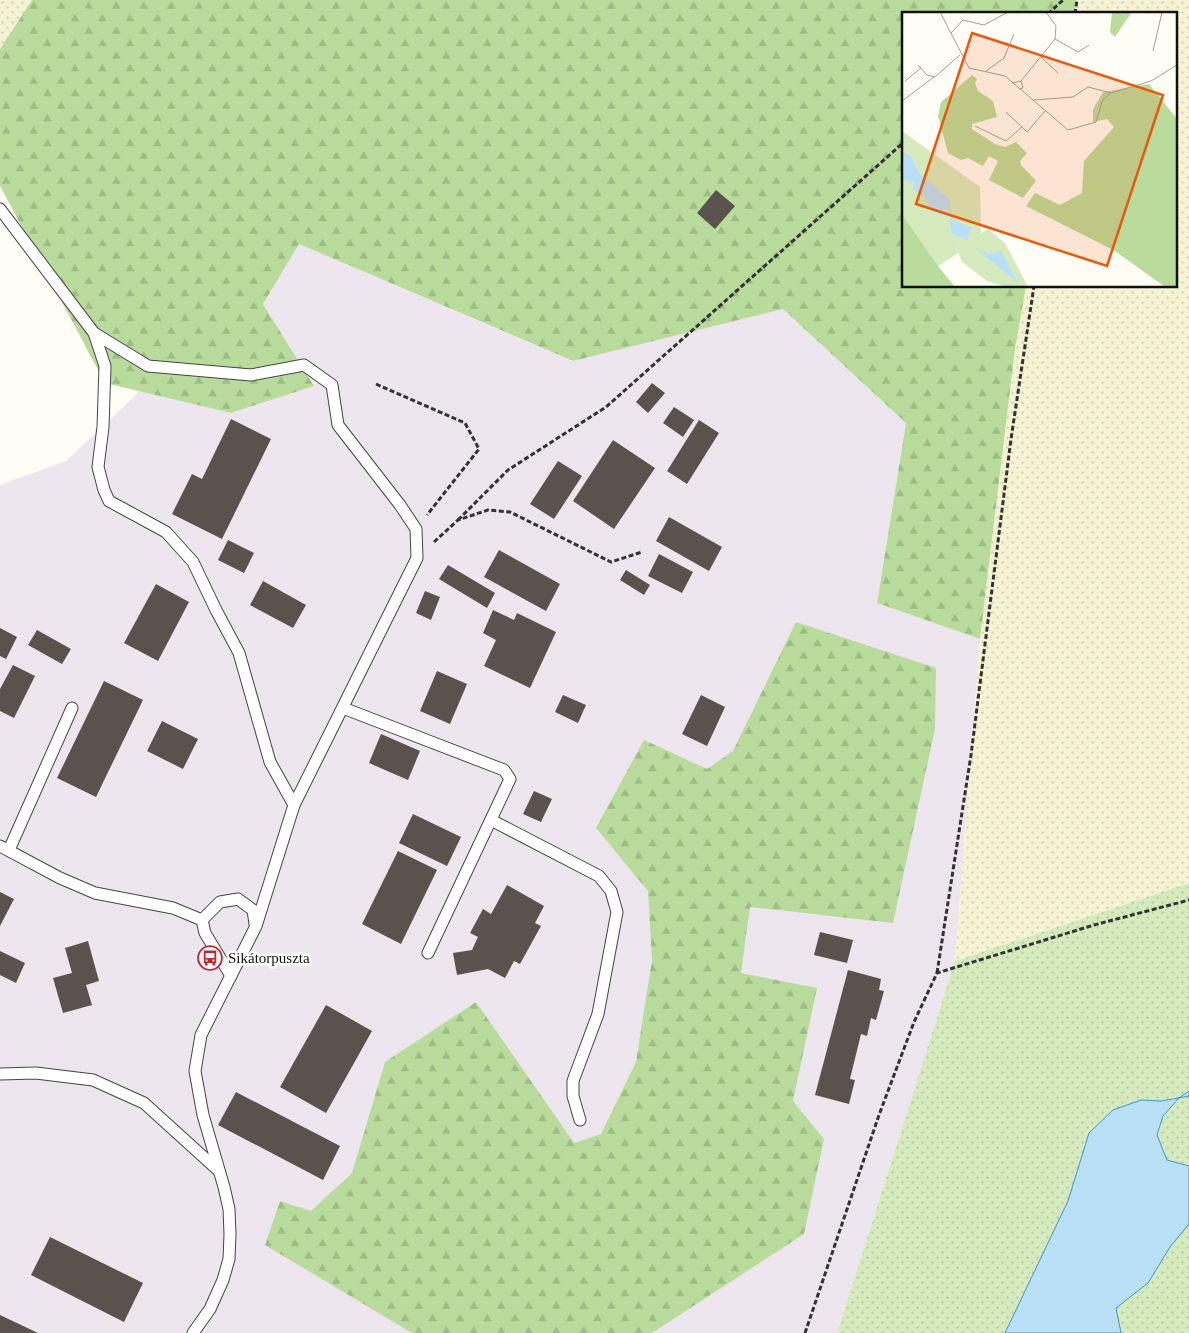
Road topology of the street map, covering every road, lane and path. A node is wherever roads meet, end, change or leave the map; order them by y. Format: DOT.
graph roads {
  1 [pos="1063,0"];
  2 [pos="1050,12"];
  3 [pos="902,144"];
  4 [pos="0,209"];
  5 [pos="1034,288"];
  6 [pos="94,333"];
  7 [pos="376,384"];
  8 [pos="458,520"];
  9 [pos="416,529"];
  10 [pos="642,552"];
  11 [pos="417,558"];
  12 [pos="72,708"];
  13 [pos="343,708"];
  14 [pos="294,806"];
  15 [pos="491,820"];
  16 [pos="4,848"];
  17 [pos="1189,900"];
  18 [pos="202,920"];
  19 [pos="256,926"];
  20 [pos="428,953"];
  21 [pos="937,973"];
  22 [pos="231,976"];
  23 [pos="0,1074"];
  24 [pos="580,1120"];
  25 [pos="220,1172"];
  26 [pos="193,1333"];
  27 [pos="805,1333"];
  1 -- 2 [label="path"];
  3 -- 8 [label="path"];
  4 -- 6 [label="lane"];
  5 -- 21 [label="path"];
  6 -- 9 [label="lane"];
  6 -- 14 [label="lane"];
  7 -- 9 [label="path"];
  8 -- 10 [label="path"];
  8 -- 11 [label="path"];
  9 -- 11 [label="lane"];
  11 -- 13 [label="lane"];
  12 -- 16 [label="lane"];
  13 -- 14 [label="lane"];
  13 -- 15 [label="lane"];
  14 -- 19 [label="lane"];
  15 -- 20 [label="lane"];
  15 -- 24 [label="lane"];
  16 -- 18 [label="lane"];
  17 -- 21 [label="path"];
  18 -- 19 [label="lane"];
  18 -- 22 [label="lane"];
  19 -- 22 [label="lane"];
  21 -- 27 [label="path"];
  22 -- 25 [label="lane"];
  23 -- 25 [label="lane"];
  25 -- 26 [label="lane"];
}
